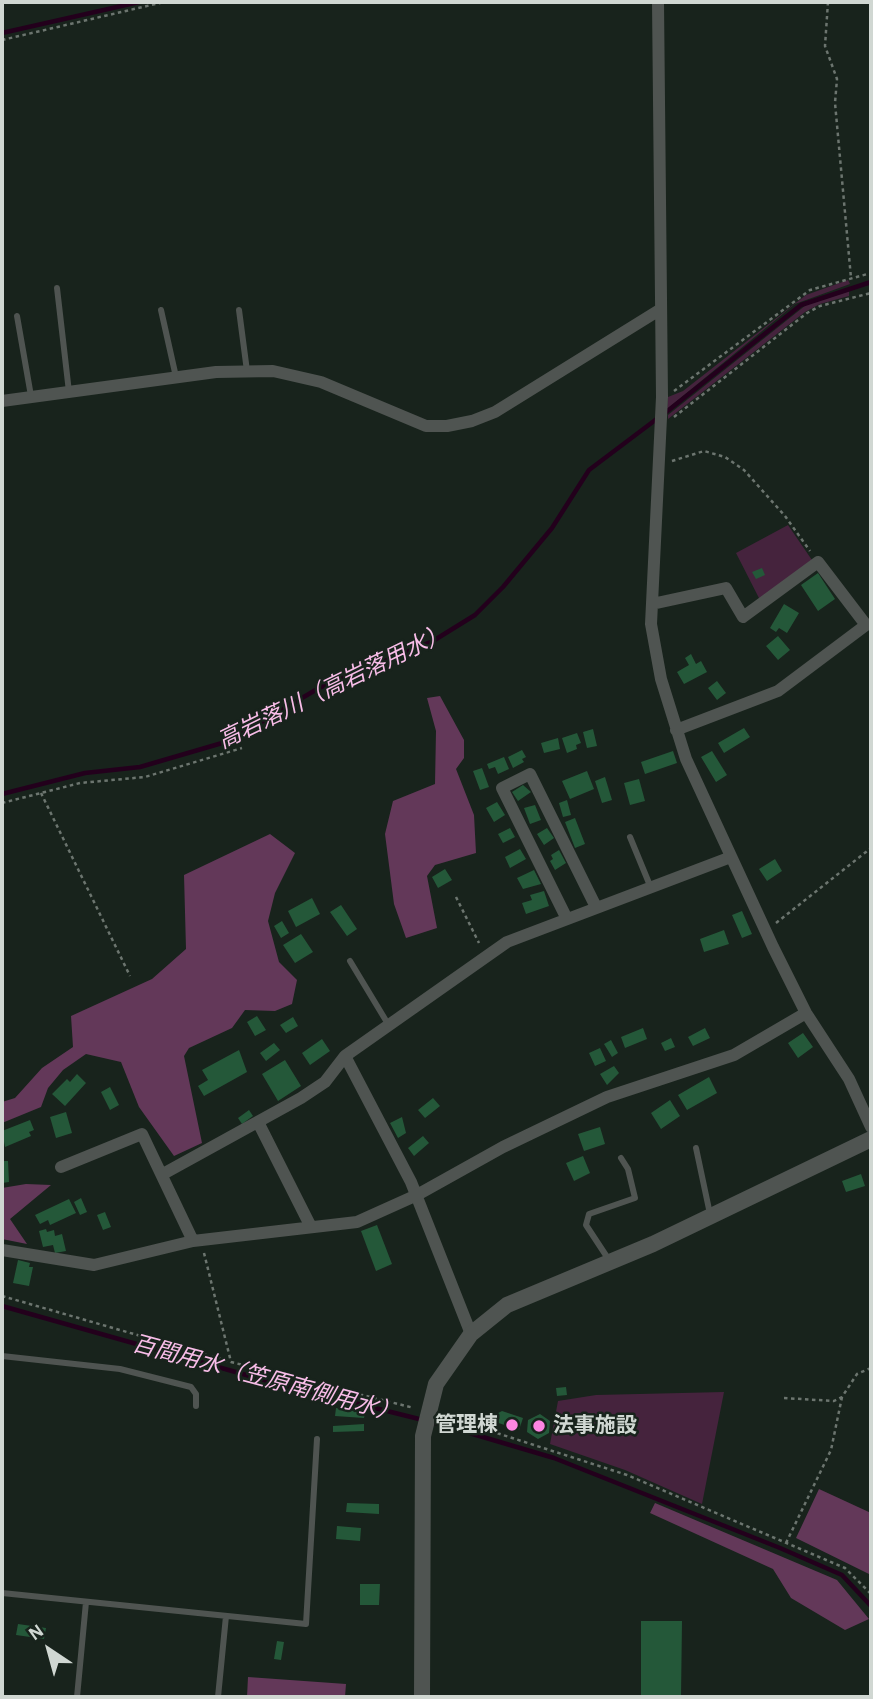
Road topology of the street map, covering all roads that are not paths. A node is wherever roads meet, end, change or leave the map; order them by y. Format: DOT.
graph roads {
  1 [pos="657,2"];
  2 [pos="57,288"];
  3 [pos="661,309"];
  4 [pos="162,310"];
  5 [pos="239,310"];
  6 [pos="17,316"];
  7 [pos="247,371"];
  8 [pos="176,377"];
  9 [pos="69,392"];
  10 [pos="31,397"];
  11 [pos="2,401"];
  12 [pos="652,604"];
  13 [pos="677,730"];
  14 [pos="630,836"];
  15 [pos="731,857"];
  16 [pos="651,888"];
  17 [pos="596,907"];
  18 [pos="567,919"];
  19 [pos="350,961"];
  20 [pos="806,1013"];
  21 [pos="388,1024"];
  22 [pos="345,1056"];
  23 [pos="258,1122"];
  24 [pos="871,1127"];
  25 [pos="871,1139"];
  26 [pos="696,1148"];
  27 [pos="621,1158"];
  28 [pos="61,1167"];
  29 [pos="163,1174"];
  30 [pos="416,1195"];
  31 [pos="711,1216"];
  32 [pos="311,1227"];
  33 [pos="197,1241"];
  34 [pos="2,1250"];
  35 [pos="610,1262"];
  36 [pos="471,1334"];
  37 [pos="2,1356"];
  38 [pos="196,1406"];
  39 [pos="317,1439"];
  40 [pos="2,1593"];
  41 [pos="86,1602"];
  42 [pos="226,1616"];
  43 [pos="77,1697"];
  44 [pos="218,1697"];
  45 [pos="422,1697"];
  1 -- 3 [label="street"];
  2 -- 9 [label="lane"];
  3 -- 7 [label="street"];
  3 -- 12 [label="street"];
  4 -- 8 [label="lane"];
  5 -- 7 [label="lane"];
  6 -- 10 [label="lane"];
  7 -- 8 [label="street"];
  8 -- 9 [label="street"];
  9 -- 10 [label="street"];
  10 -- 11 [label="street"];
  12 -- 13 [label="street"];
  12 -- 13 [label="street"];
  13 -- 15 [label="street"];
  14 -- 16 [label="lane"];
  15 -- 16 [label="street"];
  15 -- 20 [label="street"];
  16 -- 17 [label="street"];
  17 -- 18 [label="street"];
  17 -- 18 [label="street"];
  18 -- 21 [label="street"];
  19 -- 21 [label="lane"];
  20 -- 24 [label="street"];
  20 -- 30 [label="street"];
  21 -- 22 [label="street"];
  22 -- 23 [label="street"];
  22 -- 30 [label="street"];
  23 -- 29 [label="street"];
  23 -- 32 [label="street"];
  25 -- 31 [label="street"];
  26 -- 31 [label="lane"];
  27 -- 35 [label="lane"];
  28 -- 29 [label="street"];
  29 -- 33 [label="street"];
  30 -- 32 [label="street"];
  30 -- 36 [label="street"];
  31 -- 35 [label="street"];
  32 -- 33 [label="street"];
  33 -- 34 [label="street"];
  35 -- 36 [label="street"];
  36 -- 45 [label="street"];
  37 -- 38 [label="lane"];
  39 -- 42 [label="lane"];
  40 -- 41 [label="lane"];
  41 -- 42 [label="lane"];
  41 -- 43 [label="lane"];
  42 -- 44 [label="lane"];
}
